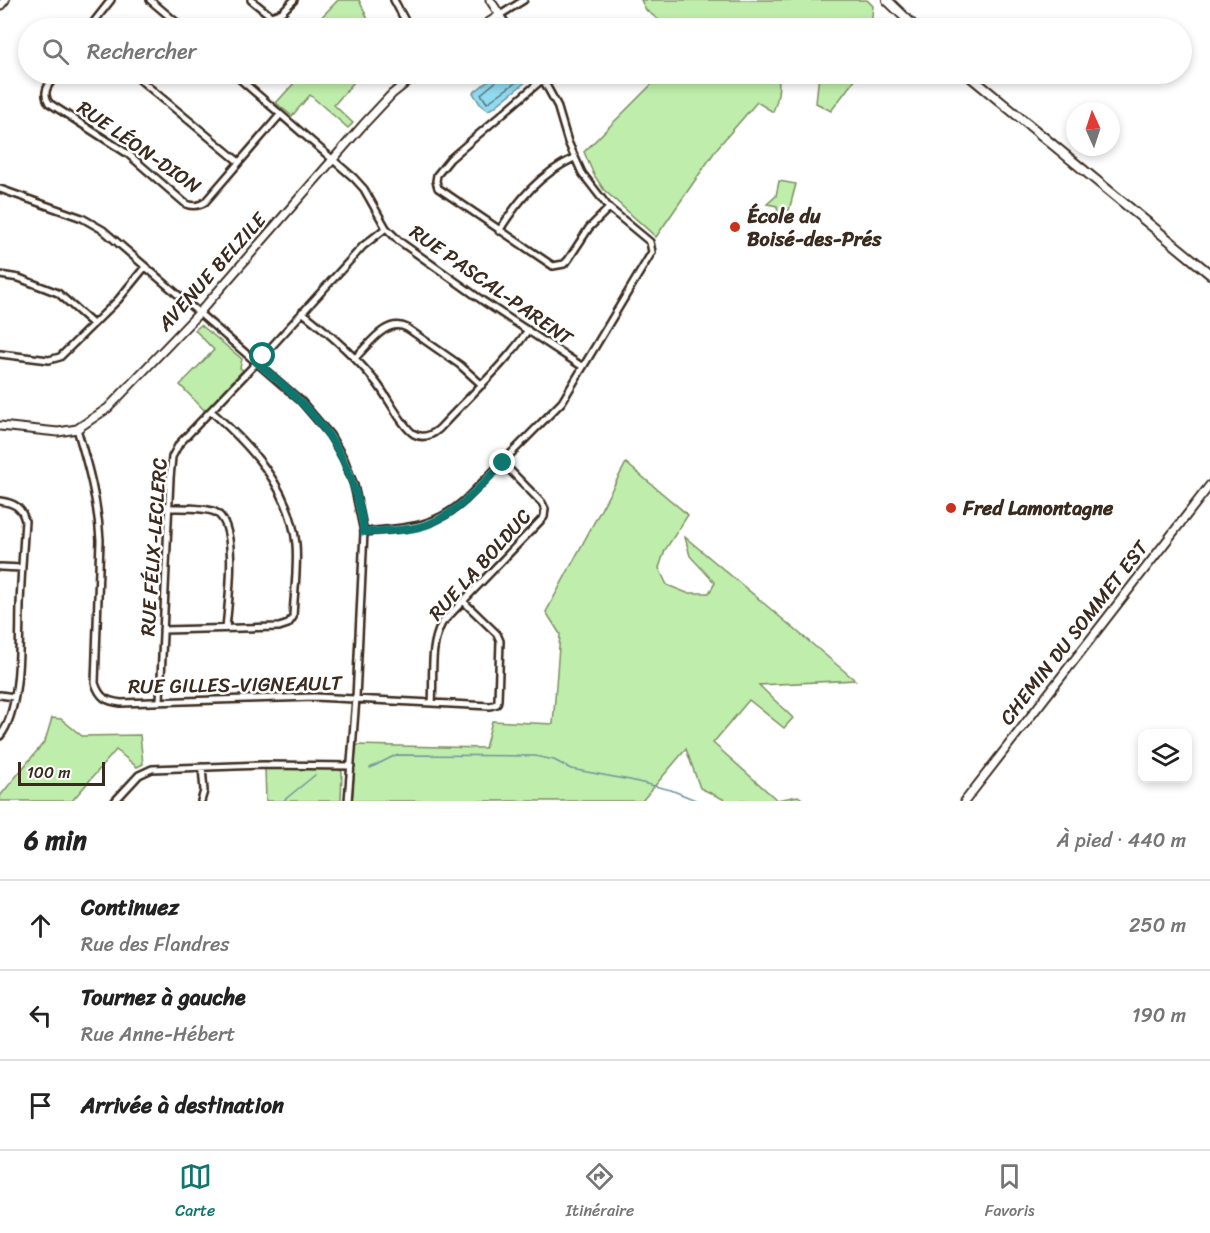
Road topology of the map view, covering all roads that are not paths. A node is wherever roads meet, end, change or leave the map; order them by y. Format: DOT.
graph roads {
  1 [pos="5,0"];
  2 [pos="111,0"];
  3 [pos="150,0"];
  4 [pos="251,0"];
  5 [pos="294,0"];
  6 [pos="394,0"];
  7 [pos="490,0"];
  8 [pos="524,0"];
  9 [pos="886,0"];
  10 [pos="0,6"];
  11 [pos="500,15"];
  12 [pos="98,18"];
  13 [pos="171,18"];
  14 [pos="404,18"];
  15 [pos="495,18"];
  16 [pos="502,18"];
  17 [pos="905,18"];
  18 [pos="50,84"];
  19 [pos="145,84"];
  20 [pos="245,84"];
  21 [pos="404,84"];
  22 [pos="533,84"];
  23 [pos="546,84"];
  24 [pos="979,84"];
  25 [pos="280,115"];
  26 [pos="334,158"];
  27 [pos="574,158"];
  28 [pos="239,162"];
  29 [pos="0,189"];
  30 [pos="609,208"];
  31 [pos="386,228"];
  32 [pos="499,231"];
  33 [pos="146,267"];
  34 [pos="1210,274"];
  35 [pos="0,275"];
  36 [pos="302,312"];
  37 [pos="199,313"];
  38 [pos="93,324"];
  39 [pos="528,330"];
  40 [pos="0,354"];
  41 [pos="355,358"];
  42 [pos="256,362"];
  43 [pos="583,367"];
  44 [pos="482,386"];
  45 [pos="211,411"];
  46 [pos="0,426"];
  47 [pos="77,429"];
  48 [pos="503,463"];
  49 [pos="1210,485"];
  50 [pos="0,501"];
  51 [pos="168,508"];
  52 [pos="364,532"];
  53 [pos="0,567"];
  54 [pos="22,568"];
  55 [pos="464,602"];
  56 [pos="226,628"];
  57 [pos="163,630"];
  58 [pos="0,695"];
  59 [pos="14,697"];
  60 [pos="356,698"];
  61 [pos="160,701"];
  62 [pos="432,703"];
  63 [pos="0,736"];
  64 [pos="351,766"];
  65 [pos="202,767"];
  66 [pos="116,801"];
  67 [pos="201,801"];
  68 [pos="348,801"];
  69 [pos="965,801"];
  1 -- 10 [label="street"];
  2 -- 12 [label="street"];
  3 -- 13 [label="street"];
  4 -- 5 [label="street"];
  6 -- 14 [label="street"];
  7 -- 11 [label="street"];
  8 -- 11 [label="street"];
  9 -- 17 [label="main road"];
  11 -- 15 [label="street"];
  11 -- 16 [label="street"];
  18 -- 28 [label="street, RUE LÉON-DION"];
  19 -- 28 [label="street"];
  20 -- 25 [label="street, RUE PASCAL-PARENT"];
  21 -- 26 [label="street, AVENUE BELZILE"];
  22 -- 32 [label="street"];
  23 -- 27 [label="street"];
  24 -- 34 [label="main road"];
  25 -- 26 [label="street, RUE PASCAL-PARENT"];
  25 -- 28 [label="street, RUE LÉON-DION"];
  26 -- 31 [label="street, RUE PASCAL-PARENT"];
  26 -- 37 [label="street, AVENUE BELZILE"];
  27 -- 30 [label="street"];
  27 -- 32 [label="street"];
  29 -- 33 [label="street"];
  30 -- 32 [label="street"];
  30 -- 43 [label="street"];
  31 -- 36 [label="street, RUE FÉLIX-LECLERC"];
  31 -- 39 [label="street, RUE PASCAL-PARENT"];
  33 -- 37 [label="street"];
  33 -- 38 [label="street"];
  35 -- 38 [label="street"];
  36 -- 41 [label="street"];
  36 -- 42 [label="street, RUE FÉLIX-LECLERC"];
  37 -- 42 [label="street"];
  37 -- 47 [label="street, AVENUE BELZILE"];
  38 -- 40 [label="street"];
  39 -- 43 [label="street, RUE PASCAL-PARENT"];
  39 -- 44 [label="street"];
  41 -- 44 [label="street"];
  41 -- 44 [label="street"];
  42 -- 45 [label="street, RUE FÉLIX-LECLERC"];
  42 -- 52 [label="street"];
  43 -- 48 [label="street"];
  45 -- 51 [label="street, RUE FÉLIX-LECLERC"];
  45 -- 56 [label="street"];
  46 -- 47 [label="street, AVENUE BELZILE"];
  47 -- 61 [label="street, RUE GILLES-VIGNEAULT"];
  48 -- 52 [label="street"];
  48 -- 55 [label="street, RUE LA BOLDUC"];
  49 -- 69 [label="street, CHEMIN DU SOMMET EST"];
  50 -- 54 [label="street"];
  51 -- 56 [label="street"];
  51 -- 57 [label="street, RUE FÉLIX-LECLERC"];
  52 -- 60 [label="street"];
  53 -- 54 [label="street"];
  54 -- 59 [label="street"];
  55 -- 62 [label="street, RUE LA BOLDUC"];
  55 -- 62 [label="street, RUE GILLES-VIGNEAULT"];
  56 -- 57 [label="street"];
  57 -- 61 [label="street, RUE FÉLIX-LECLERC"];
  58 -- 59 [label="street"];
  59 -- 63 [label="street"];
  60 -- 61 [label="street, RUE GILLES-VIGNEAULT"];
  60 -- 62 [label="street, RUE GILLES-VIGNEAULT"];
  60 -- 64 [label="street"];
  64 -- 65 [label="street"];
  64 -- 68 [label="street"];
  65 -- 66 [label="street"];
  65 -- 67 [label="street"];
}
